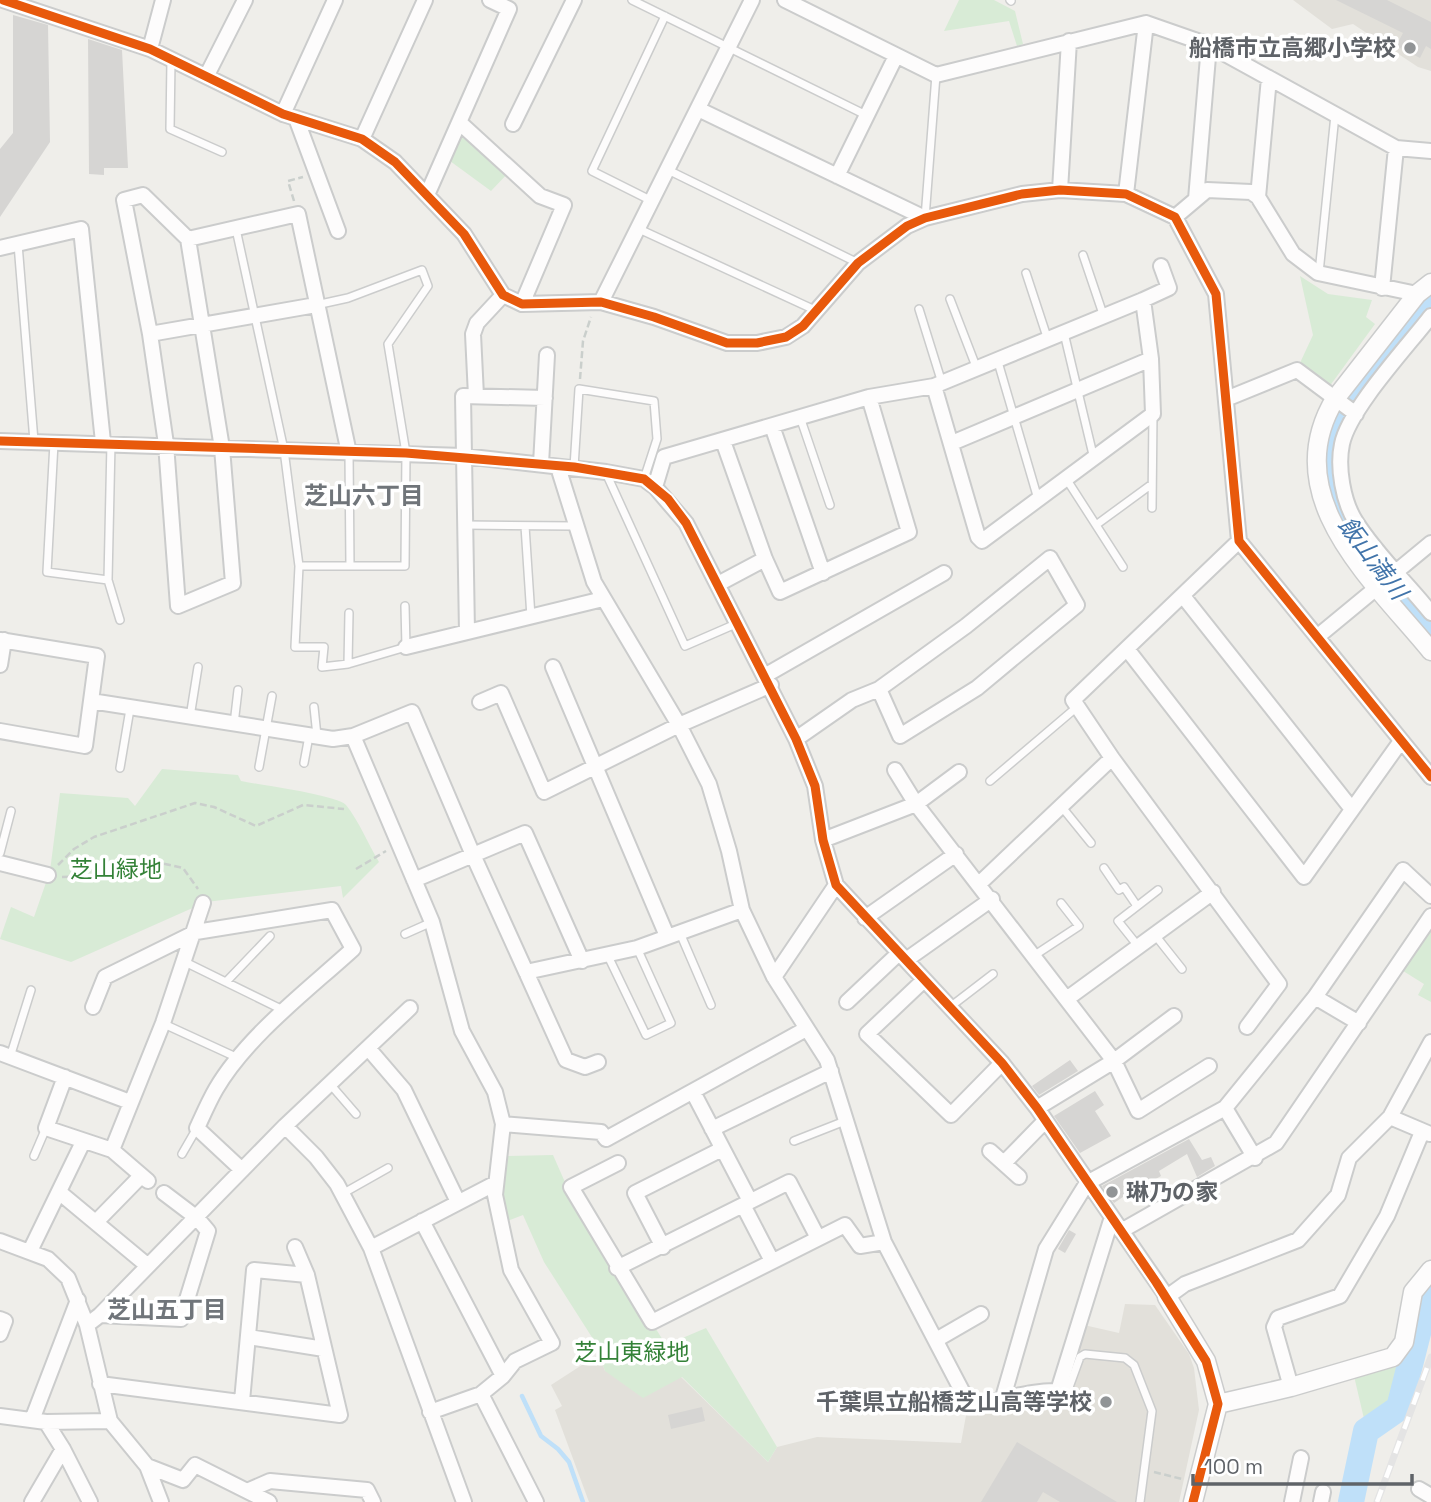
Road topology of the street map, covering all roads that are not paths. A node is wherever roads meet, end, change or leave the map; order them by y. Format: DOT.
graph roads {
  1 [pos="3,0"];
  2 [pos="163,0"];
  3 [pos="245,0"];
  4 [pos="335,0"];
  5 [pos="425,0"];
  6 [pos="490,0"];
  7 [pos="574,0"];
  8 [pos="632,0"];
  9 [pos="752,0"];
  10 [pos="785,0"];
  11 [pos="29,4"];
  12 [pos="665,16"];
  13 [pos="1146,23"];
  14 [pos="1069,41"];
  15 [pos="1209,45"];
  16 [pos="729,48"];
  17 [pos="150,49"];
  18 [pos="896,56"];
  19 [pos="171,60"];
  20 [pos="207,75"];
  21 [pos="936,75"];
  22 [pos="1269,78"];
  23 [pos="698,109"];
  24 [pos="866,115"];
  25 [pos="1335,115"];
  26 [pos="290,116"];
  27 [pos="460,123"];
  28 [pos="513,124"];
  29 [pos="362,139"];
  30 [pos="1396,148"];
  31 [pos="1431,151"];
  32 [pos="222,152"];
  33 [pos="668,170"];
  34 [pos="836,176"];
  35 [pos="1060,190"];
  36 [pos="1126,194"];
  37 [pos="427,195"];
  38 [pos="1258,197"];
  39 [pos="1196,199"];
  40 [pos="652,201"];
  41 [pos="1175,218"];
  42 [pos="925,219"];
  43 [pos="236,228"];
  44 [pos="639,229"];
  45 [pos="338,231"];
  46 [pos="188,239"];
  47 [pos="18,244"];
  48 [pos="0,248"];
  49 [pos="1083,255"];
  50 [pos="858,263"];
  51 [pos="1161,266"];
  52 [pos="1026,273"];
  53 [pos="1318,273"];
  54 [pos="1382,288"];
  55 [pos="1424,289"];
  56 [pos="503,295"];
  57 [pos="950,299"];
  58 [pos="1143,300"];
  59 [pos="598,302"];
  60 [pos="522,304"];
  61 [pos="316,305"];
  62 [pos="919,309"];
  63 [pos="817,312"];
  64 [pos="255,317"];
  65 [pos="1104,317"];
  66 [pos="1431,317"];
  67 [pos="201,325"];
  68 [pos="150,334"];
  69 [pos="1063,334"];
  70 [pos="1048,341"];
  71 [pos="547,355"];
  72 [pos="1151,359"];
  73 [pos="998,362"];
  74 [pos="977,369"];
  75 [pos="938,385"];
  76 [pos="1078,390"];
  77 [pos="476,396"];
  78 [pos="869,397"];
  79 [pos="545,398"];
  80 [pos="1226,399"];
  81 [pos="1345,407"];
  82 [pos="1153,414"];
  83 [pos="1014,416"];
  84 [pos="800,417"];
  85 [pos="772,426"];
  86 [pos="0,441"];
  87 [pos="34,441"];
  88 [pos="723,441"];
  89 [pos="54,442"];
  90 [pos="107,442"];
  91 [pos="952,443"];
  92 [pos="166,444"];
  93 [pos="222,448"];
  94 [pos="284,450"];
  95 [pos="349,453"];
  96 [pos="406,453"];
  97 [pos="463,456"];
  98 [pos="1094,459"];
  99 [pos="541,464"];
  100 [pos="558,467"];
  101 [pos="574,467"];
  102 [pos="606,472"];
  103 [pos="1067,480"];
  104 [pos="650,483"];
  105 [pos="1152,484"];
  106 [pos="1038,502"];
  107 [pos="830,505"];
  108 [pos="1152,508"];
  109 [pos="465,524"];
  110 [pos="1096,525"];
  111 [pos="525,526"];
  112 [pos="575,526"];
  113 [pos="1239,541"];
  114 [pos="1431,543"];
  115 [pos="765,559"];
  116 [pos="299,566"];
  117 [pos="350,566"];
  118 [pos="1124,567"];
  119 [pos="823,573"];
  120 [pos="944,573"];
  121 [pos="108,580"];
  122 [pos="1389,580"];
  123 [pos="718,584"];
  124 [pos="1183,596"];
  125 [pos="603,599"];
  126 [pos="405,606"];
  127 [pos="349,613"];
  128 [pos="1431,613"];
  129 [pos="531,617"];
  130 [pos="120,620"];
  131 [pos="739,622"];
  132 [pos="467,632"];
  133 [pos="1317,637"];
  134 [pos="2,640"];
  135 [pos="406,647"];
  136 [pos="1127,649"];
  137 [pos="1431,651"];
  138 [pos="348,664"];
  139 [pos="0,665"];
  140 [pos="198,667"];
  141 [pos="553,667"];
  142 [pos="768,680"];
  143 [pos="879,688"];
  144 [pos="238,690"];
  145 [pos="272,695"];
  146 [pos="91,701"];
  147 [pos="480,702"];
  148 [pos="1077,706"];
  149 [pos="314,707"];
  150 [pos="130,709"];
  151 [pos="190,717"];
  152 [pos="233,724"];
  153 [pos="679,725"];
  154 [pos="265,729"];
  155 [pos="0,731"];
  156 [pos="313,736"];
  157 [pos="353,736"];
  158 [pos="796,739"];
  159 [pos="1401,741"];
  160 [pos="1112,758"];
  161 [pos="304,763"];
  162 [pos="258,766"];
  163 [pos="120,768"];
  164 [pos="595,768"];
  165 [pos="895,770"];
  166 [pos="959,772"];
  167 [pos="1431,777"];
  168 [pos="990,781"];
  169 [pos="916,804"];
  170 [pos="1061,806"];
  171 [pos="1351,808"];
  172 [pos="11,811"];
  173 [pos="823,840"];
  174 [pos="1091,844"];
  175 [pos="0,853"];
  176 [pos="956,854"];
  177 [pos="473,855"];
  178 [pos="0,863"];
  179 [pos="1104,869"];
  180 [pos="48,875"];
  181 [pos="414,880"];
  182 [pos="980,883"];
  183 [pos="836,885"];
  184 [pos="1158,890"];
  185 [pos="1213,892"];
  186 [pos="1431,896"];
  187 [pos="992,899"];
  188 [pos="203,903"];
  189 [pos="1061,903"];
  190 [pos="1137,906"];
  191 [pos="742,910"];
  192 [pos="1431,916"];
  193 [pos="865,918"];
  194 [pos="432,922"];
  195 [pos="195,932"];
  196 [pos="405,934"];
  197 [pos="673,934"];
  198 [pos="1155,935"];
  199 [pos="270,936"];
  200 [pos="1139,947"];
  201 [pos="637,948"];
  202 [pos="1035,955"];
  203 [pos="608,956"];
  204 [pos="903,957"];
  205 [pos="582,961"];
  206 [pos="185,962"];
  207 [pos="1182,969"];
  208 [pos="526,972"];
  209 [pos="993,974"];
  210 [pos="774,977"];
  211 [pos="924,980"];
  212 [pos="226,982"];
  213 [pos="31,990"];
  214 [pos="1315,997"];
  215 [pos="1068,998"];
  216 [pos="847,1002"];
  217 [pos="710,1005"];
  218 [pos="93,1007"];
  219 [pos="950,1007"];
  220 [pos="410,1008"];
  221 [pos="285,1011"];
  222 [pos="1174,1016"];
  223 [pos="163,1023"];
  224 [pos="1359,1023"];
  225 [pos="1247,1027"];
  226 [pos="806,1029"];
  227 [pos="1431,1042"];
  228 [pos="368,1048"];
  229 [pos="3,1057"];
  230 [pos="239,1059"];
  231 [pos="1114,1061"];
  232 [pos="598,1062"];
  233 [pos="1002,1063"];
  234 [pos="1209,1066"];
  235 [pos="831,1071"];
  236 [pos="65,1077"];
  237 [pos="330,1084"];
  238 [pos="692,1092"];
  239 [pos="130,1102"];
  240 [pos="1225,1108"];
  241 [pos="356,1114"];
  242 [pos="1041,1115"];
  243 [pos="1390,1117"];
  244 [pos="846,1120"];
  245 [pos="503,1124"];
  246 [pos="285,1126"];
  247 [pos="46,1128"];
  248 [pos="197,1128"];
  249 [pos="712,1129"];
  250 [pos="1426,1133"];
  251 [pos="794,1141"];
  252 [pos="83,1142"];
  253 [pos="723,1149"];
  254 [pos="112,1150"];
  255 [pos="990,1151"];
  256 [pos="182,1154"];
  257 [pos="34,1156"];
  258 [pos="1255,1158"];
  259 [pos="618,1163"];
  260 [pos="1004,1163"];
  261 [pos="388,1168"];
  262 [pos="242,1170"];
  263 [pos="1019,1177"];
  264 [pos="496,1183"];
  265 [pos="1087,1183"];
  266 [pos="60,1192"];
  267 [pos="164,1193"];
  268 [pos="342,1194"];
  269 [pos="458,1202"];
  270 [pos="747,1203"];
  271 [pos="1111,1217"];
  272 [pos="197,1218"];
  273 [pos="422,1221"];
  274 [pos="96,1222"];
  275 [pos="1121,1231"];
  276 [pos="818,1238"];
  277 [pos="0,1241"];
  278 [pos="884,1242"];
  279 [pos="295,1247"];
  280 [pos="663,1247"];
  281 [pos="371,1248"];
  282 [pos="30,1251"];
  283 [pos="772,1261"];
  284 [pos="148,1266"];
  285 [pos="617,1268"];
  286 [pos="1431,1270"];
  287 [pos="306,1275"];
  288 [pos="1167,1297"];
  289 [pos="78,1300"];
  290 [pos="981,1314"];
  291 [pos="100,1315"];
  292 [pos="0,1319"];
  293 [pos="87,1325"];
  294 [pos="0,1334"];
  295 [pos="248,1338"];
  296 [pos="936,1340"];
  297 [pos="324,1349"];
  298 [pos="503,1376"];
  299 [pos="100,1384"];
  300 [pos="1292,1387"];
  301 [pos="1058,1391"];
  302 [pos="481,1394"];
  303 [pos="242,1401"];
  304 [pos="1002,1401"];
  305 [pos="1218,1404"];
  306 [pos="430,1412"];
  307 [pos="0,1416"];
  308 [pos="110,1420"];
  309 [pos="39,1421"];
  310 [pos="64,1448"];
  311 [pos="1301,1458"];
  312 [pos="147,1466"];
  313 [pos="247,1491"];
  314 [pos="32,1502"];
  315 [pos="90,1502"];
  316 [pos="161,1502"];
  317 [pos="269,1502"];
  318 [pos="373,1502"];
  319 [pos="464,1502"];
  320 [pos="536,1502"];
  321 [pos="1140,1502"];
  322 [pos="1193,1502"];
  323 [pos="1292,1502"];
  1 -- 11 [label="street"];
  2 -- 17 [label="street"];
  3 -- 20 [label="street"];
  4 -- 26 [label="street"];
  5 -- 29 [label="street"];
  6 -- 27 [label="street"];
  7 -- 28 [label="street"];
  8 -- 12 [label="lane"];
  9 -- 16 [label="street"];
  10 -- 18 [label="street"];
  11 -- 17 [label="street"];
  12 -- 16 [label="lane"];
  12 -- 40 [label="lane"];
  13 -- 14 [label="street"];
  13 -- 15 [label="street"];
  13 -- 36 [label="street"];
  14 -- 21 [label="street"];
  14 -- 35 [label="street"];
  15 -- 22 [label="street"];
  15 -- 39 [label="street"];
  16 -- 23 [label="street"];
  16 -- 24 [label="lane"];
  17 -- 19 [label="street"];
  18 -- 21 [label="street"];
  18 -- 24 [label="street"];
  19 -- 20 [label="street"];
  19 -- 32 [label="lane"];
  20 -- 26 [label="street"];
  21 -- 42 [label="lane"];
  22 -- 25 [label="street"];
  22 -- 38 [label="street"];
  23 -- 33 [label="street"];
  23 -- 34 [label="street"];
  24 -- 34 [label="street"];
  25 -- 30 [label="street"];
  25 -- 53 [label="lane"];
  26 -- 29 [label="street"];
  26 -- 45 [label="street"];
  27 -- 37 [label="street"];
  27 -- 60 [label="street"];
  29 -- 37 [label="street"];
  30 -- 31 [label="street"];
  30 -- 54 [label="street"];
  33 -- 40 [label="street"];
  33 -- 50 [label="lane"];
  34 -- 42 [label="street"];
  35 -- 36 [label="street"];
  35 -- 42 [label="street"];
  36 -- 41 [label="street"];
  37 -- 56 [label="street"];
  38 -- 39 [label="street"];
  38 -- 53 [label="street"];
  39 -- 41 [label="street"];
  40 -- 44 [label="street"];
  41 -- 80 [label="street"];
  42 -- 50 [label="street"];
  43 -- 46 [label="street"];
  43 -- 61 [label="street"];
  43 -- 64 [label="lane"];
  44 -- 59 [label="street"];
  44 -- 63 [label="lane"];
  46 -- 67 [label="street"];
  46 -- 68 [label="street"];
  47 -- 48 [label="street"];
  47 -- 87 [label="lane"];
  47 -- 90 [label="street"];
  49 -- 65 [label="lane"];
  50 -- 63 [label="street"];
  51 -- 58 [label="street"];
  52 -- 70 [label="lane"];
  53 -- 54 [label="street"];
  54 -- 55 [label="street"];
  55 -- 81 [label="street"];
  56 -- 60 [label="street"];
  56 -- 77 [label="street"];
  57 -- 74 [label="lane"];
  58 -- 65 [label="street"];
  58 -- 72 [label="street"];
  59 -- 60 [label="street"];
  59 -- 63 [label="street"];
  61 -- 64 [label="street"];
  61 -- 95 [label="street"];
  61 -- 96 [label="lane"];
  62 -- 75 [label="lane"];
  64 -- 67 [label="street"];
  64 -- 94 [label="lane"];
  65 -- 69 [label="street"];
  66 -- 81 [label="street"];
  67 -- 68 [label="street"];
  67 -- 93 [label="street"];
  68 -- 92 [label="street"];
  69 -- 70 [label="street"];
  69 -- 76 [label="lane"];
  70 -- 73 [label="street"];
  71 -- 79 [label="street"];
  72 -- 76 [label="street"];
  72 -- 82 [label="street"];
  73 -- 74 [label="street"];
  73 -- 83 [label="lane"];
  74 -- 75 [label="street"];
  75 -- 78 [label="street"];
  75 -- 91 [label="street"];
  76 -- 83 [label="street"];
  76 -- 98 [label="lane"];
  77 -- 79 [label="street"];
  77 -- 97 [label="street"];
  78 -- 84 [label="street"];
  78 -- 119 [label="street"];
  79 -- 99 [label="street"];
  80 -- 81 [label="street"];
  80 -- 113 [label="street"];
  81 -- 122 [label="street"];
  81 -- 122 [label="street"];
  82 -- 98 [label="street"];
  82 -- 105 [label="lane"];
  83 -- 91 [label="street"];
  83 -- 106 [label="lane"];
  84 -- 85 [label="street"];
  84 -- 107 [label="lane"];
  85 -- 88 [label="street"];
  85 -- 119 [label="street"];
  86 -- 87 [label="street"];
  87 -- 89 [label="street"];
  88 -- 104 [label="street"];
  88 -- 115 [label="street"];
  89 -- 90 [label="street"];
  89 -- 121 [label="lane"];
  90 -- 92 [label="street"];
  90 -- 121 [label="lane"];
  91 -- 106 [label="street"];
  92 -- 93 [label="street"];
  92 -- 93 [label="street"];
  93 -- 94 [label="street"];
  94 -- 95 [label="street"];
  94 -- 116 [label="lane"];
  95 -- 96 [label="street"];
  95 -- 117 [label="lane"];
  96 -- 97 [label="street"];
  96 -- 117 [label="lane"];
  97 -- 99 [label="street"];
  97 -- 109 [label="street"];
  98 -- 103 [label="street"];
  99 -- 100 [label="street"];
  100 -- 101 [label="street"];
  100 -- 112 [label="street"];
  101 -- 102 [label="street"];
  101 -- 104 [label="lane"];
  102 -- 104 [label="street"];
  102 -- 131 [label="lane"];
  103 -- 106 [label="street"];
  103 -- 110 [label="lane"];
  104 -- 123 [label="street"];
  105 -- 108 [label="lane"];
  105 -- 110 [label="lane"];
  109 -- 111 [label="lane"];
  109 -- 132 [label="street"];
  110 -- 118 [label="lane"];
  111 -- 112 [label="lane"];
  111 -- 129 [label="lane"];
  112 -- 125 [label="street"];
  113 -- 124 [label="street"];
  113 -- 133 [label="street"];
  114 -- 122 [label="street"];
  115 -- 119 [label="street"];
  115 -- 123 [label="street"];
  116 -- 117 [label="lane"];
  116 -- 138 [label="lane"];
  120 -- 142 [label="street"];
  121 -- 130 [label="lane"];
  122 -- 128 [label="street"];
  122 -- 133 [label="street"];
  122 -- 137 [label="street"];
  123 -- 131 [label="street"];
  124 -- 136 [label="street"];
  124 -- 171 [label="street"];
  125 -- 129 [label="street"];
  125 -- 153 [label="street"];
  126 -- 135 [label="lane"];
  127 -- 138 [label="lane"];
  129 -- 132 [label="street"];
  131 -- 142 [label="street"];
  132 -- 135 [label="street"];
  133 -- 159 [label="street"];
  134 -- 139 [label="street"];
  134 -- 146 [label="street"];
  135 -- 138 [label="lane"];
  136 -- 148 [label="street"];
  136 -- 171 [label="street"];
  140 -- 151 [label="lane"];
  141 -- 164 [label="street"];
  142 -- 153 [label="street"];
  142 -- 158 [label="street"];
  143 -- 143 [label="street"];
  143 -- 158 [label="street"];
  144 -- 152 [label="lane"];
  145 -- 154 [label="lane"];
  146 -- 150 [label="street"];
  146 -- 155 [label="street"];
  147 -- 164 [label="street"];
  148 -- 160 [label="street"];
  148 -- 168 [label="lane"];
  149 -- 156 [label="lane"];
  150 -- 151 [label="street"];
  150 -- 163 [label="lane"];
  151 -- 152 [label="street"];
  152 -- 154 [label="street"];
  153 -- 164 [label="street"];
  153 -- 191 [label="street"];
  154 -- 156 [label="street"];
  154 -- 162 [label="lane"];
  156 -- 157 [label="street"];
  156 -- 161 [label="lane"];
  157 -- 177 [label="street"];
  157 -- 181 [label="street"];
  158 -- 173 [label="street"];
  159 -- 167 [label="street"];
  159 -- 171 [label="street"];
  160 -- 170 [label="street"];
  160 -- 185 [label="street"];
  164 -- 197 [label="street"];
  165 -- 169 [label="street"];
  166 -- 169 [label="street"];
  169 -- 173 [label="street"];
  169 -- 176 [label="street"];
  170 -- 174 [label="lane"];
  170 -- 182 [label="street"];
  172 -- 175 [label="lane"];
  173 -- 183 [label="street"];
  176 -- 182 [label="street"];
  176 -- 193 [label="street"];
  177 -- 181 [label="street"];
  177 -- 205 [label="street"];
  177 -- 208 [label="street"];
  178 -- 180 [label="street"];
  179 -- 190 [label="lane"];
  181 -- 194 [label="street"];
  182 -- 187 [label="street"];
  183 -- 193 [label="street"];
  183 -- 210 [label="street"];
  184 -- 190 [label="lane"];
  185 -- 198 [label="street"];
  185 -- 225 [label="street"];
  186 -- 214 [label="street"];
  187 -- 202 [label="street"];
  187 -- 204 [label="street"];
  188 -- 195 [label="street"];
  189 -- 202 [label="lane"];
  190 -- 200 [label="lane"];
  191 -- 197 [label="street"];
  191 -- 210 [label="street"];
  192 -- 224 [label="street"];
  193 -- 204 [label="street"];
  194 -- 196 [label="lane"];
  194 -- 245 [label="street"];
  195 -- 206 [label="street"];
  195 -- 218 [label="street"];
  195 -- 221 [label="street"];
  197 -- 201 [label="street"];
  197 -- 217 [label="lane"];
  198 -- 200 [label="street"];
  198 -- 207 [label="lane"];
  199 -- 212 [label="lane"];
  200 -- 215 [label="street"];
  201 -- 203 [label="street"];
  201 -- 203 [label="lane"];
  202 -- 215 [label="street"];
  203 -- 205 [label="street"];
  204 -- 211 [label="street"];
  204 -- 216 [label="street"];
  205 -- 208 [label="street"];
  206 -- 212 [label="lane"];
  206 -- 223 [label="street"];
  208 -- 232 [label="street"];
  209 -- 219 [label="lane"];
  210 -- 226 [label="street"];
  211 -- 219 [label="street"];
  211 -- 233 [label="street"];
  212 -- 221 [label="lane"];
  213 -- 229 [label="lane"];
  214 -- 224 [label="street"];
  214 -- 240 [label="street"];
  215 -- 231 [label="street"];
  219 -- 233 [label="street"];
  220 -- 228 [label="street"];
  221 -- 230 [label="street"];
  222 -- 231 [label="street"];
  223 -- 230 [label="lane"];
  223 -- 239 [label="street"];
  224 -- 258 [label="street"];
  226 -- 235 [label="street"];
  226 -- 238 [label="street"];
  227 -- 243 [label="street"];
  228 -- 237 [label="street"];
  228 -- 269 [label="street"];
  229 -- 236 [label="street"];
  230 -- 248 [label="street"];
  231 -- 234 [label="street"];
  231 -- 242 [label="street"];
  233 -- 242 [label="street"];
  235 -- 244 [label="street"];
  235 -- 249 [label="street"];
  236 -- 239 [label="street"];
  236 -- 247 [label="street"];
  237 -- 241 [label="lane"];
  237 -- 246 [label="street"];
  238 -- 245 [label="street"];
  238 -- 249 [label="street"];
  239 -- 254 [label="street"];
  240 -- 258 [label="street"];
  240 -- 265 [label="street"];
  242 -- 260 [label="street"];
  242 -- 265 [label="street"];
  243 -- 250 [label="street"];
  243 -- 288 [label="street"];
  244 -- 251 [label="lane"];
  244 -- 278 [label="street"];
  245 -- 264 [label="street"];
  246 -- 262 [label="street"];
  246 -- 268 [label="street"];
  247 -- 252 [label="street"];
  247 -- 257 [label="lane"];
  248 -- 256 [label="lane"];
  248 -- 262 [label="street"];
  249 -- 253 [label="street"];
  250 -- 300 [label="street"];
  252 -- 254 [label="street"];
  252 -- 266 [label="street"];
  253 -- 270 [label="street"];
  253 -- 280 [label="street"];
  254 -- 274 [label="street"];
  255 -- 260 [label="street"];
  258 -- 275 [label="street"];
  259 -- 285 [label="street"];
  260 -- 263 [label="street"];
  261 -- 268 [label="lane"];
  262 -- 272 [label="street"];
  264 -- 269 [label="street"];
  264 -- 298 [label="street"];
  265 -- 271 [label="street"];
  265 -- 304 [label="street"];
  266 -- 274 [label="street"];
  266 -- 282 [label="street"];
  267 -- 272 [label="street"];
  268 -- 281 [label="street"];
  269 -- 273 [label="street"];
  270 -- 276 [label="street"];
  270 -- 280 [label="street"];
  270 -- 283 [label="street"];
  271 -- 275 [label="street"];
  271 -- 301 [label="street"];
  272 -- 284 [label="street"];
  272 -- 291 [label="street"];
  273 -- 281 [label="street"];
  273 -- 298 [label="street"];
  274 -- 284 [label="street"];
  275 -- 288 [label="street"];
  276 -- 278 [label="street"];
  276 -- 283 [label="street"];
  277 -- 282 [label="street"];
  278 -- 296 [label="street"];
  279 -- 287 [label="street"];
  280 -- 285 [label="street"];
  281 -- 306 [label="street"];
  282 -- 289 [label="street"];
  283 -- 285 [label="street"];
  284 -- 291 [label="street"];
  286 -- 300 [label="street"];
  287 -- 295 [label="street"];
  287 -- 297 [label="street"];
  288 -- 305 [label="street"];
  289 -- 293 [label="street"];
  289 -- 309 [label="street"];
  290 -- 296 [label="street"];
  291 -- 293 [label="street"];
  292 -- 294 [label="street"];
  293 -- 299 [label="street"];
  295 -- 297 [label="street"];
  295 -- 303 [label="street"];
  296 -- 304 [label="street"];
  297 -- 303 [label="street"];
  298 -- 302 [label="street"];
  299 -- 303 [label="street"];
  299 -- 308 [label="street"];
  300 -- 305 [label="street"];
  301 -- 304 [label="street"];
  301 -- 321 [label="lane"];
  302 -- 306 [label="street"];
  302 -- 320 [label="street"];
  305 -- 322 [label="street"];
  306 -- 319 [label="street"];
  307 -- 309 [label="street"];
  308 -- 309 [label="street"];
  308 -- 312 [label="street"];
  309 -- 310 [label="street"];
  310 -- 314 [label="street"];
  310 -- 315 [label="street"];
  311 -- 323 [label="street"];
  312 -- 313 [label="street"];
  312 -- 316 [label="street"];
  313 -- 317 [label="street"];
  313 -- 318 [label="street"];
}
